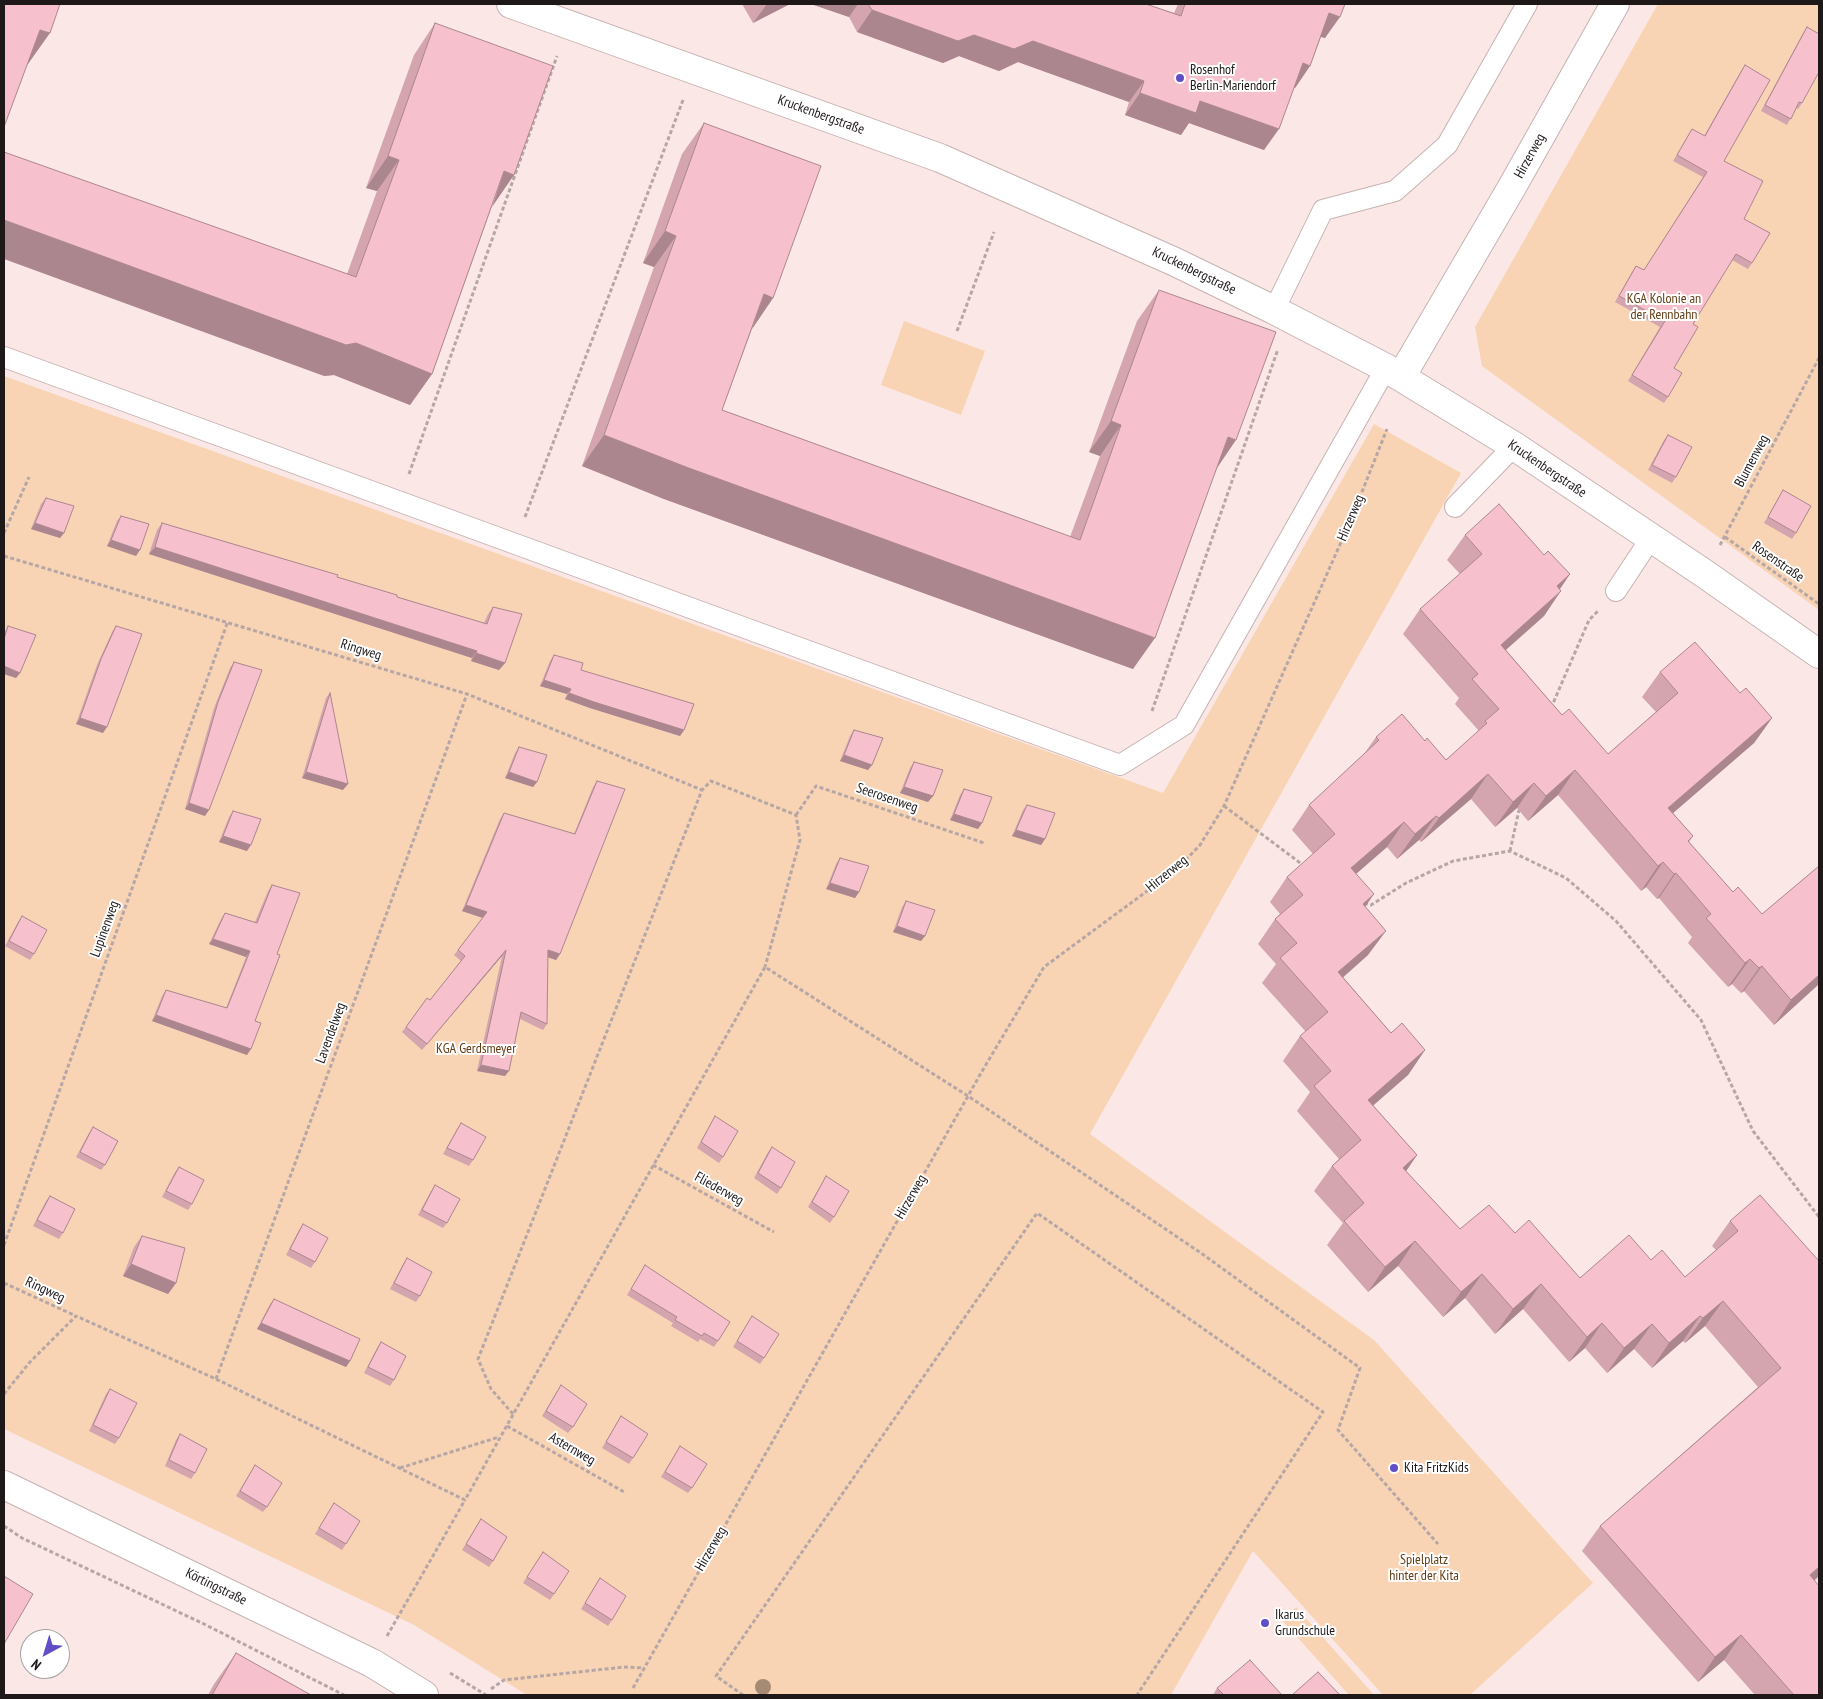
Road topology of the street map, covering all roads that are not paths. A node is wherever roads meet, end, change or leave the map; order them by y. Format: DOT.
graph roads {
  1 [pos="511,4"];
  2 [pos="1527,4"];
  3 [pos="1615,4"];
  4 [pos="1283,315"];
  5 [pos="4,357"];
  6 [pos="1394,373"];
  7 [pos="1514,446"];
  8 [pos="1455,507"];
  9 [pos="1651,538"];
  10 [pos="1616,590"];
  11 [pos="1819,654"];
  12 [pos="4,1485"];
  13 [pos="424,1695"];
  1 -- 4 [label="street, Kruckenbergstraße"];
  2 -- 4 [label="lane"];
  3 -- 6 [label="street, Hirzerweg"];
  4 -- 6 [label="street, Kruckenbergstraße"];
  5 -- 6 [label="lane"];
  6 -- 7 [label="street, Kruckenbergstraße"];
  7 -- 8 [label="lane"];
  7 -- 9 [label="street, Kruckenbergstraße"];
  9 -- 10 [label="lane"];
  9 -- 11 [label="street, Kruckenbergstraße"];
  12 -- 13 [label="street, Körtingstraße"];
}
